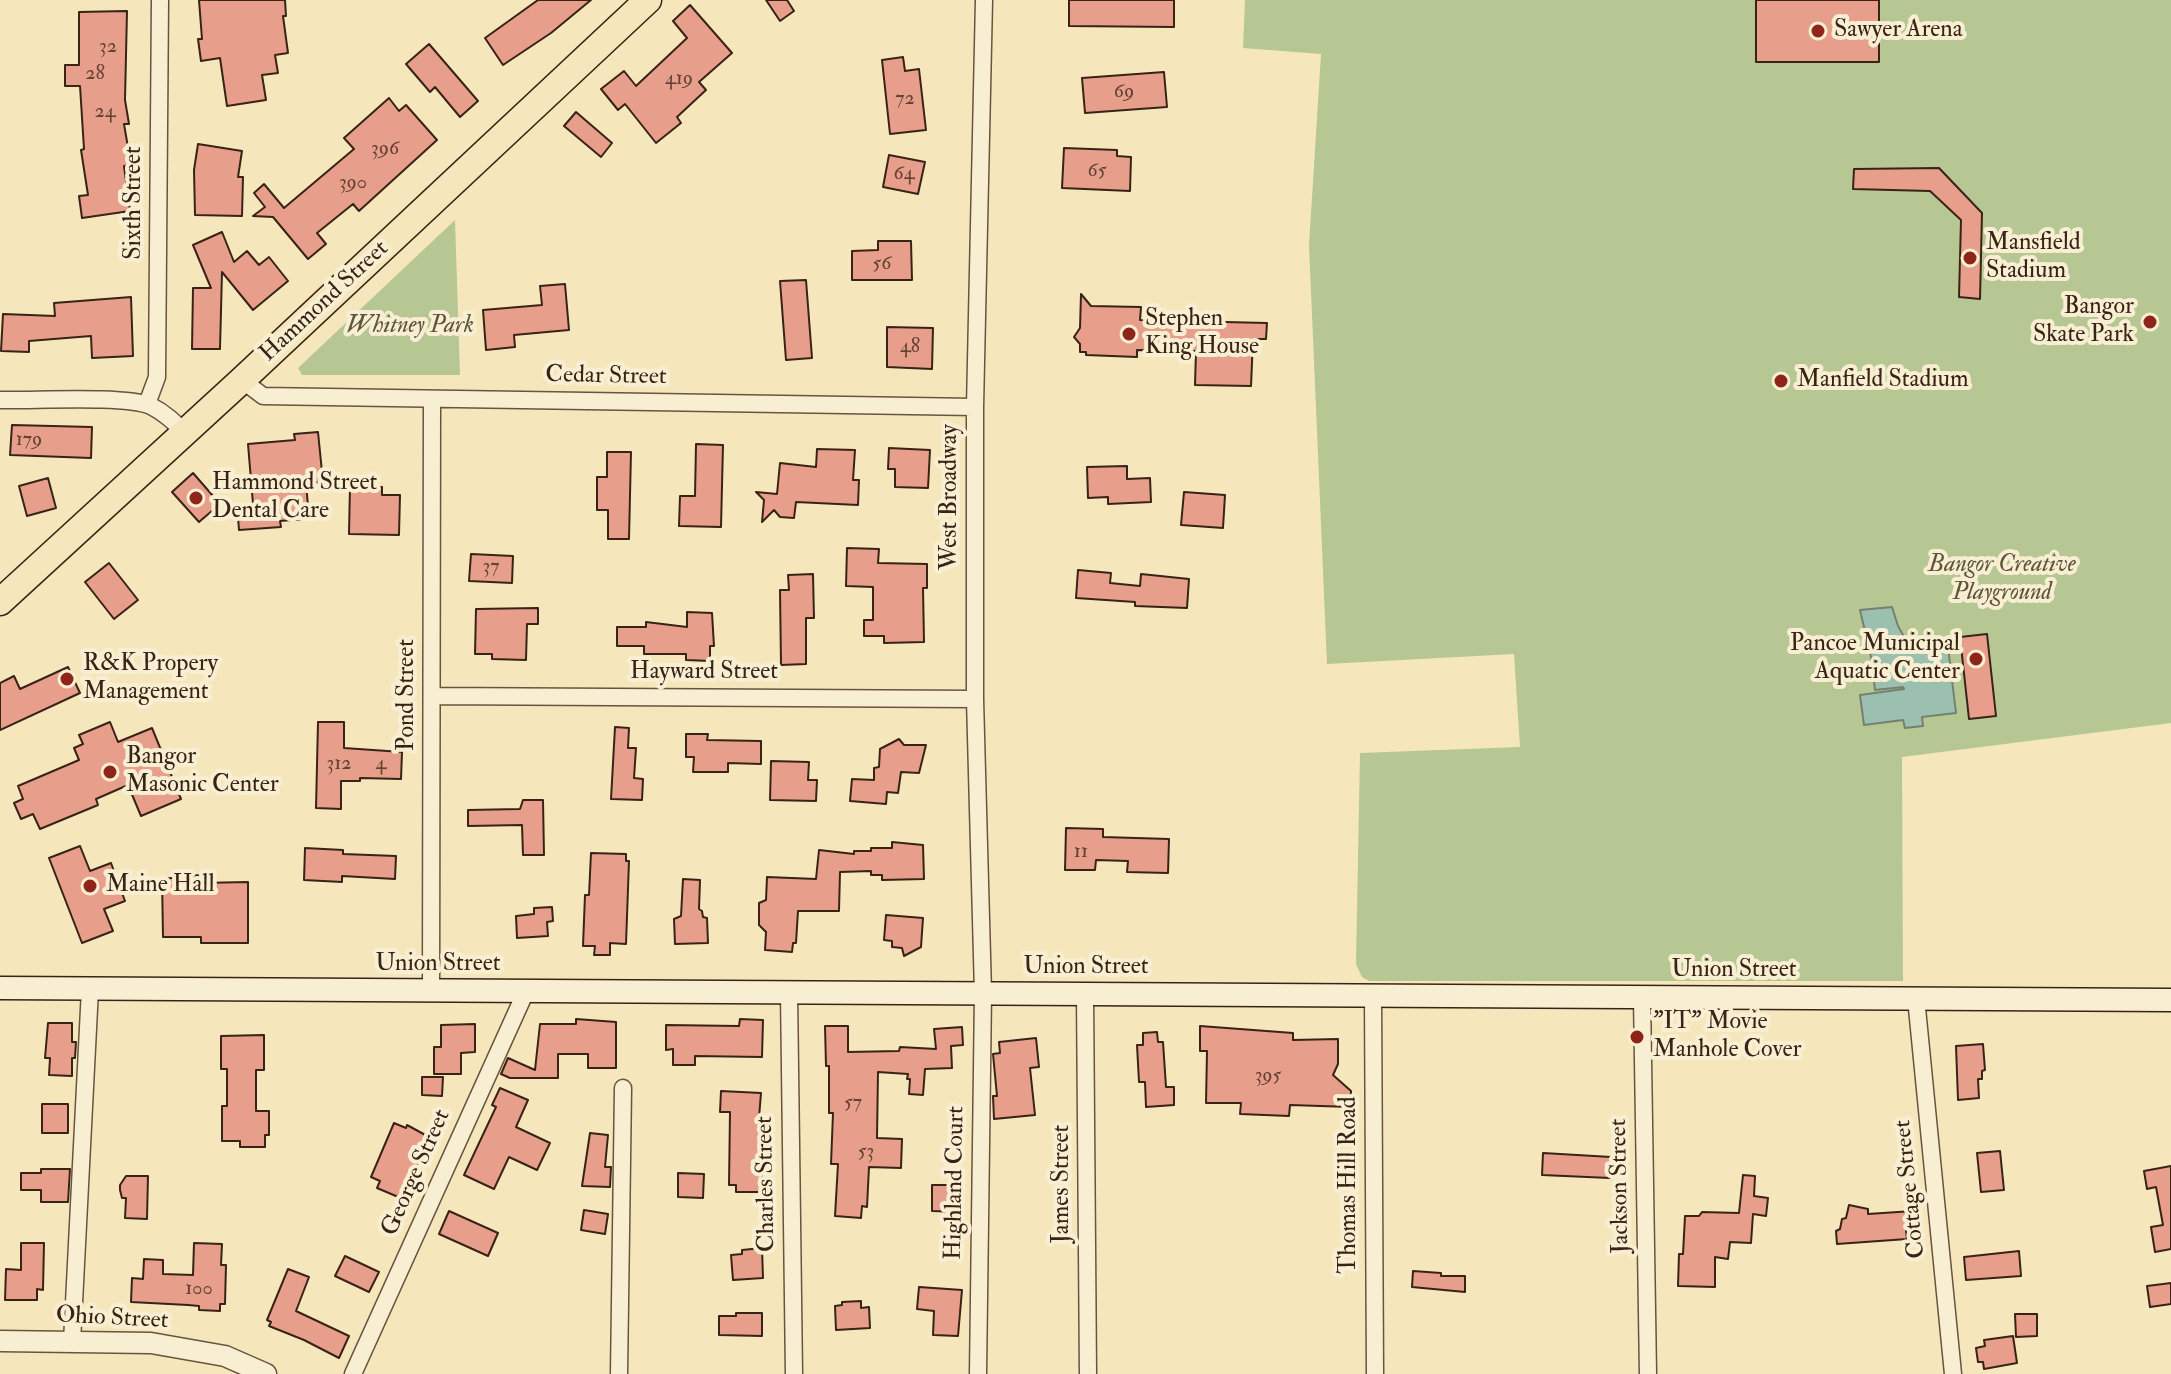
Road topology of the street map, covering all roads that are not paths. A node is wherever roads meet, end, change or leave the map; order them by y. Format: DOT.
graph roads {
  1 [pos="160,0"];
  2 [pos="648,0"];
  3 [pos="984,0"];
  4 [pos="242,380"];
  5 [pos="432,399"];
  6 [pos="0,400"];
  7 [pos="147,404"];
  8 [pos="975,407"];
  9 [pos="185,433"];
  10 [pos="0,602"];
  11 [pos="432,696"];
  12 [pos="975,699"];
  13 [pos="0,988"];
  14 [pos="90,989"];
  15 [pos="431,991"];
  16 [pos="526,991"];
  17 [pos="789,992"];
  18 [pos="983,993"];
  19 [pos="1085,994"];
  20 [pos="1373,995"];
  21 [pos="1642,997"];
  22 [pos="1916,998"];
  23 [pos="2171,1000"];
  24 [pos="623,1088"];
  25 [pos="0,1341"];
  26 [pos="72,1342"];
  27 [pos="266,1374"];
  28 [pos="353,1374"];
  29 [pos="619,1374"];
  30 [pos="794,1374"];
  31 [pos="978,1374"];
  32 [pos="1088,1374"];
  33 [pos="1375,1374"];
  34 [pos="1648,1374"];
  35 [pos="1953,1374"];
  1 -- 7 [label="street, Sixth Street"];
  2 -- 4 [label="main road, Hammond Street"];
  3 -- 8 [label="street, West Broadway"];
  4 -- 5 [label="street, Cedar Street"];
  4 -- 9 [label="main road, Hammond Street"];
  5 -- 8 [label="street, Cedar Street"];
  5 -- 11 [label="street, Pond Street"];
  6 -- 7 [label="street"];
  7 -- 9 [label="street"];
  8 -- 12 [label="street, West Broadway"];
  9 -- 10 [label="main road, Hammond Street"];
  11 -- 12 [label="street, Hayward Street"];
  11 -- 15 [label="street, Pond Street"];
  12 -- 18 [label="street, West Broadway"];
  13 -- 14 [label="main road, Union Street"];
  14 -- 15 [label="main road, Union Street"];
  14 -- 26 [label="street"];
  15 -- 16 [label="main road, Union Street"];
  16 -- 17 [label="main road, Union Street"];
  16 -- 28 [label="street, George Street"];
  17 -- 18 [label="main road, Union Street"];
  17 -- 30 [label="street, Charles Street"];
  18 -- 19 [label="main road, Union Street"];
  18 -- 31 [label="street, Highland Court"];
  19 -- 20 [label="main road, Union Street"];
  19 -- 32 [label="street, James Street"];
  20 -- 21 [label="main road, Union Street"];
  20 -- 33 [label="street, Thomas Hill Road"];
  21 -- 22 [label="main road, Union Street"];
  21 -- 34 [label="street, Jackson Street"];
  22 -- 23 [label="main road, Union Street"];
  22 -- 35 [label="street, Cottage Street"];
  24 -- 29 [label="street"];
  25 -- 26 [label="street, Ohio Street"];
  26 -- 27 [label="street, Ohio Street"];
}
